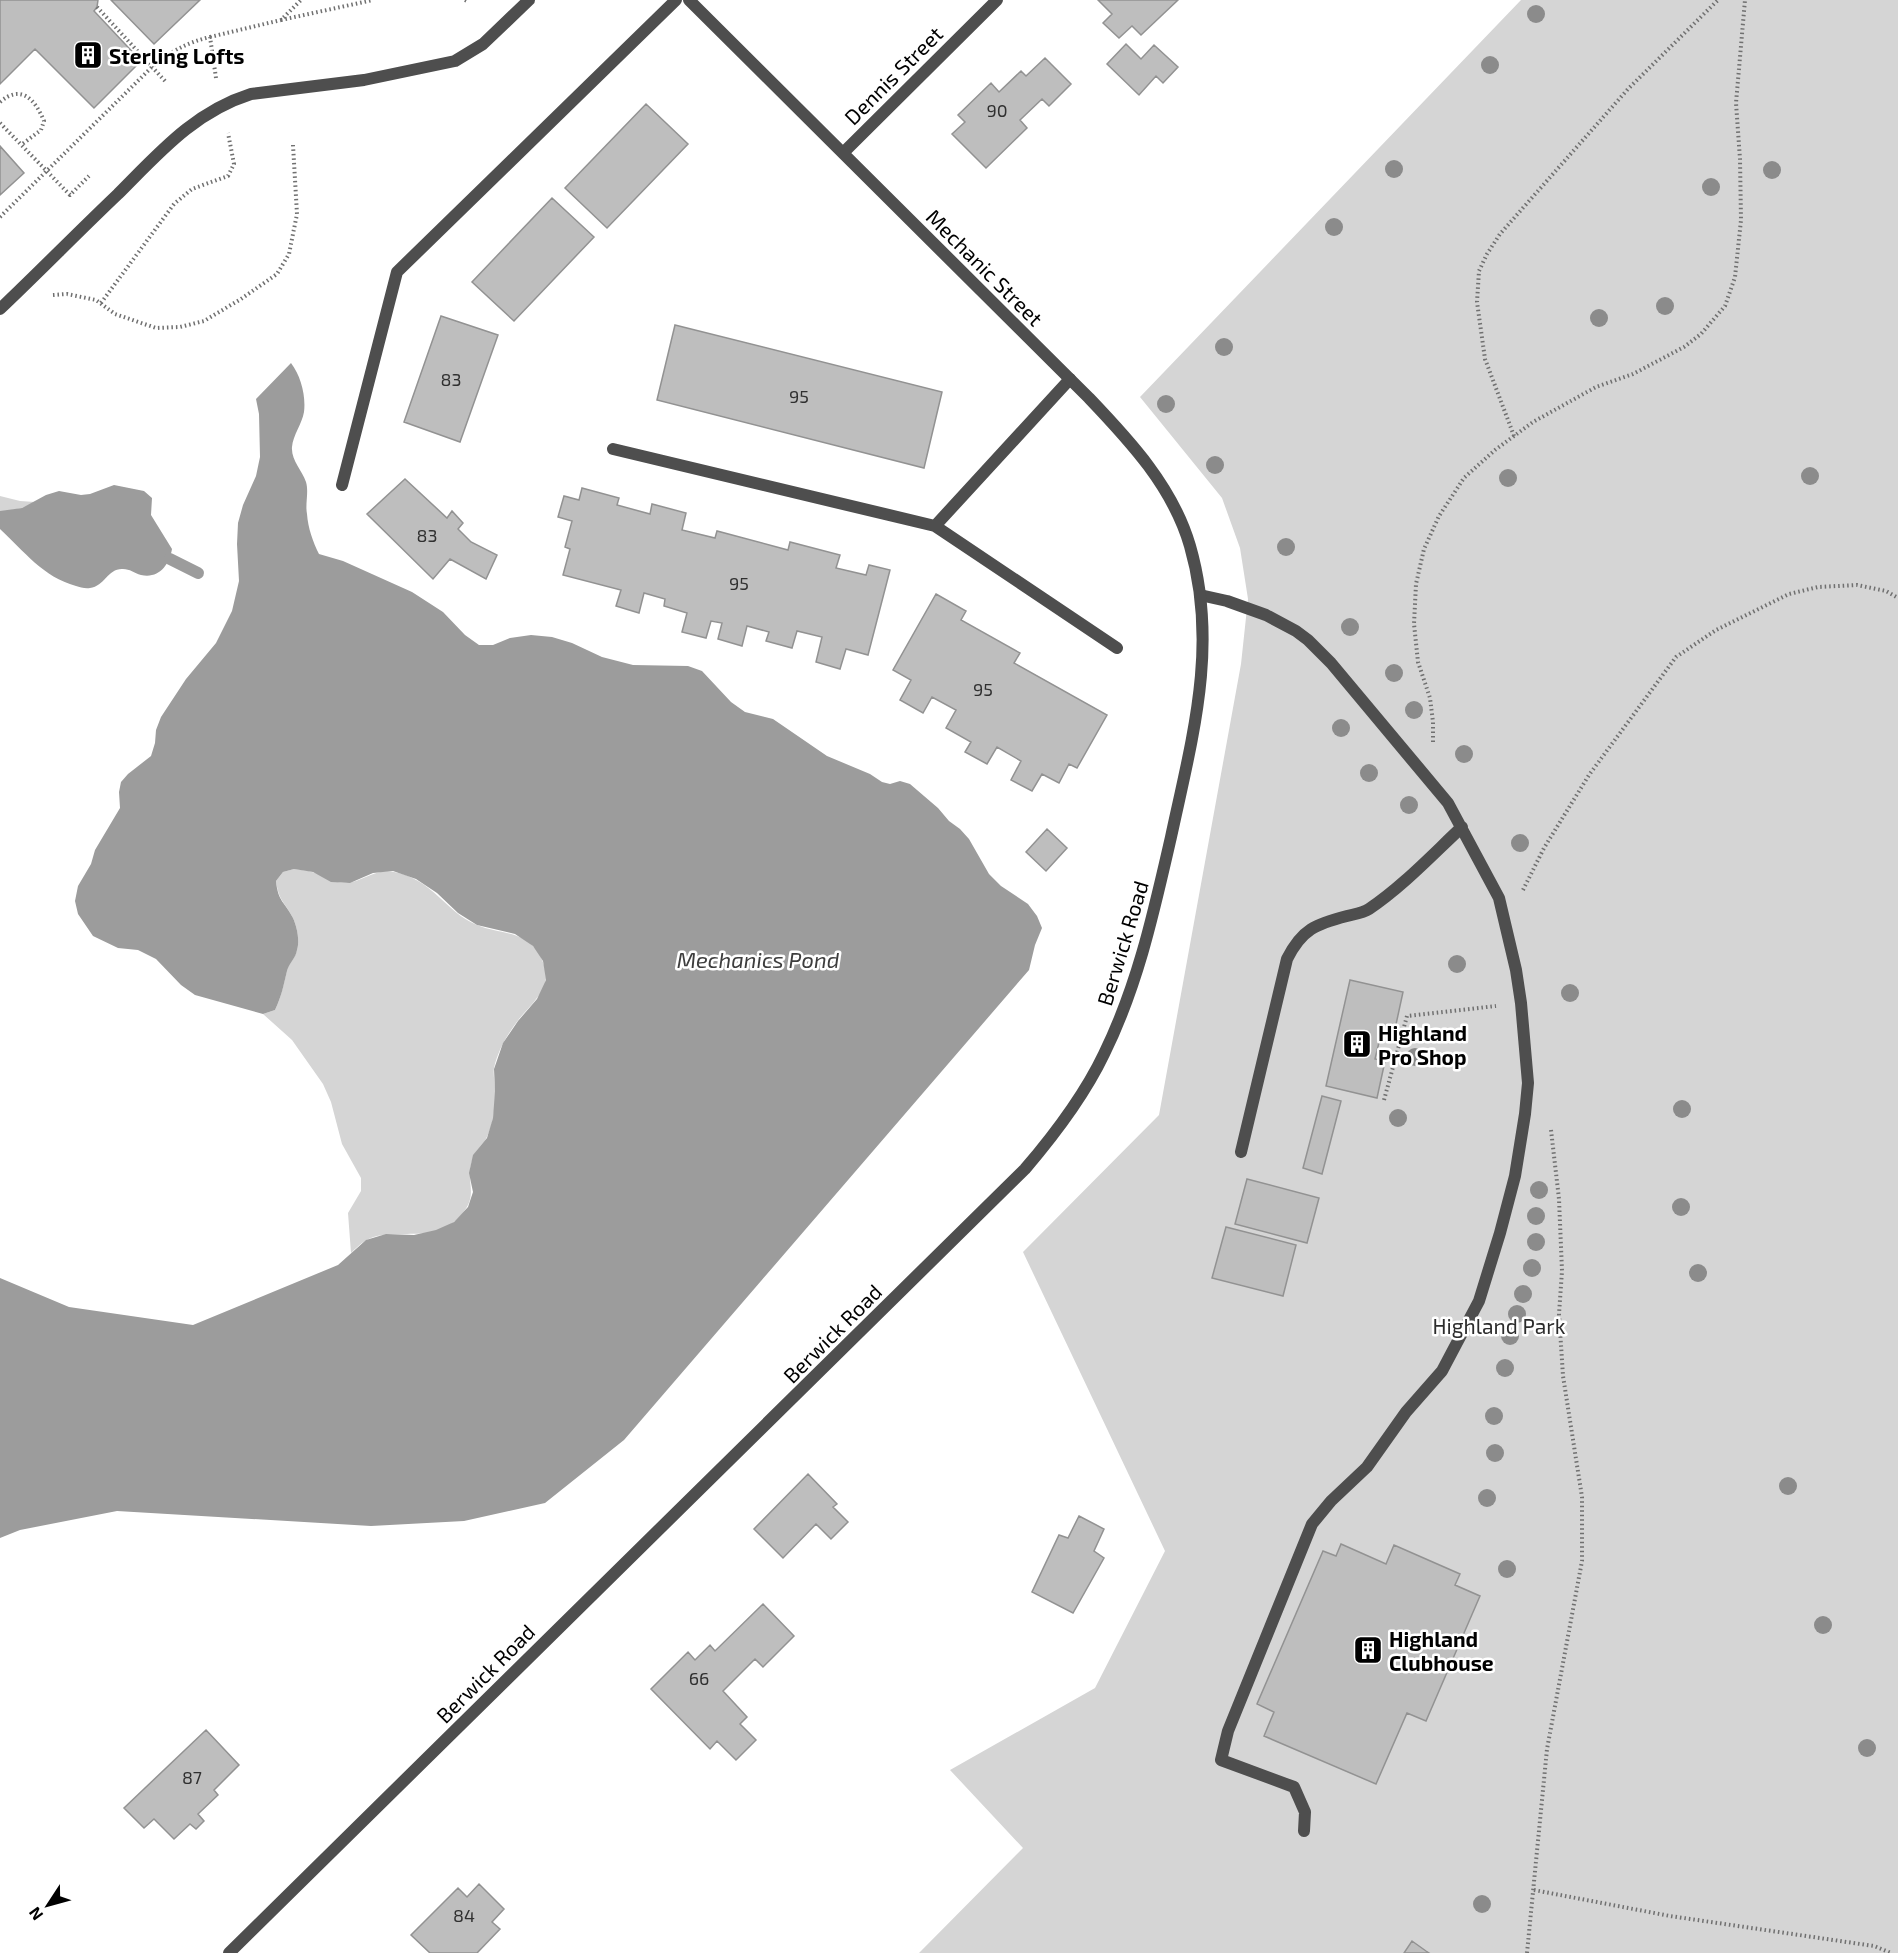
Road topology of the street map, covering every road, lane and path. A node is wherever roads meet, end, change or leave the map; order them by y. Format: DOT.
graph roads {
  1 [pos="301,0"];
  2 [pos="373,0"];
  3 [pos="529,0"];
  4 [pos="676,0"];
  5 [pos="689,0"];
  6 [pos="997,0"];
  7 [pos="1718,0"];
  8 [pos="1745,0"];
  9 [pos="97,7"];
  10 [pos="280,20"];
  11 [pos="210,38"];
  12 [pos="152,67"];
  13 [pos="216,78"];
  14 [pos="165,81"];
  15 [pos="0,102"];
  16 [pos="0,123"];
  17 [pos="227,124"];
  18 [pos="21,145"];
  19 [pos="293,145"];
  20 [pos="843,153"];
  21 [pos="47,171"];
  22 [pos="89,176"];
  23 [pos="0,217"];
  24 [pos="51,295"];
  25 [pos="101,303"];
  26 [pos="0,309"];
  27 [pos="1070,379"];
  28 [pos="1514,436"];
  29 [pos="613,449"];
  30 [pos="342,484"];
  31 [pos="935,526"];
  32 [pos="1200,595"];
  33 [pos="1898,598"];
  34 [pos="1117,648"];
  35 [pos="1416,765"];
  36 [pos="1462,827"];
  37 [pos="1506,926"];
  38 [pos="1521,1003"];
  39 [pos="1384,1100"];
  40 [pos="1551,1125"];
  41 [pos="1241,1152"];
  42 [pos="1304,1831"];
  43 [pos="1534,1890"];
  44 [pos="229,1953"];
  45 [pos="1527,1953"];
  46 [pos="1891,1953"];
  1 -- 10 [label="path"];
  2 -- 10 [label="path"];
  3 -- 26 [label="street"];
  4 -- 30 [label="street"];
  5 -- 20 [label="street, Mechanic Street"];
  6 -- 20 [label="street, Dennis Street"];
  7 -- 28 [label="path"];
  8 -- 28 [label="path"];
  9 -- 12 [label="path"];
  10 -- 11 [label="path"];
  11 -- 12 [label="path"];
  11 -- 13 [label="path"];
  12 -- 14 [label="path"];
  12 -- 21 [label="path"];
  15 -- 18 [label="path"];
  16 -- 18 [label="path"];
  17 -- 25 [label="path"];
  18 -- 21 [label="path"];
  19 -- 25 [label="path"];
  20 -- 27 [label="street, Mechanic Street"];
  21 -- 22 [label="path"];
  21 -- 23 [label="path"];
  24 -- 25 [label="path"];
  27 -- 31 [label="street"];
  27 -- 32 [label="street, Mechanic Street"];
  28 -- 35 [label="path"];
  29 -- 31 [label="street"];
  31 -- 34 [label="street"];
  32 -- 35 [label="street"];
  32 -- 44 [label="street, Berwick Road"];
  33 -- 37 [label="path"];
  35 -- 36 [label="street"];
  36 -- 37 [label="street"];
  36 -- 41 [label="street"];
  37 -- 38 [label="street"];
  38 -- 39 [label="path"];
  38 -- 42 [label="street"];
  40 -- 43 [label="path"];
  43 -- 45 [label="path"];
  43 -- 46 [label="path"];
}
